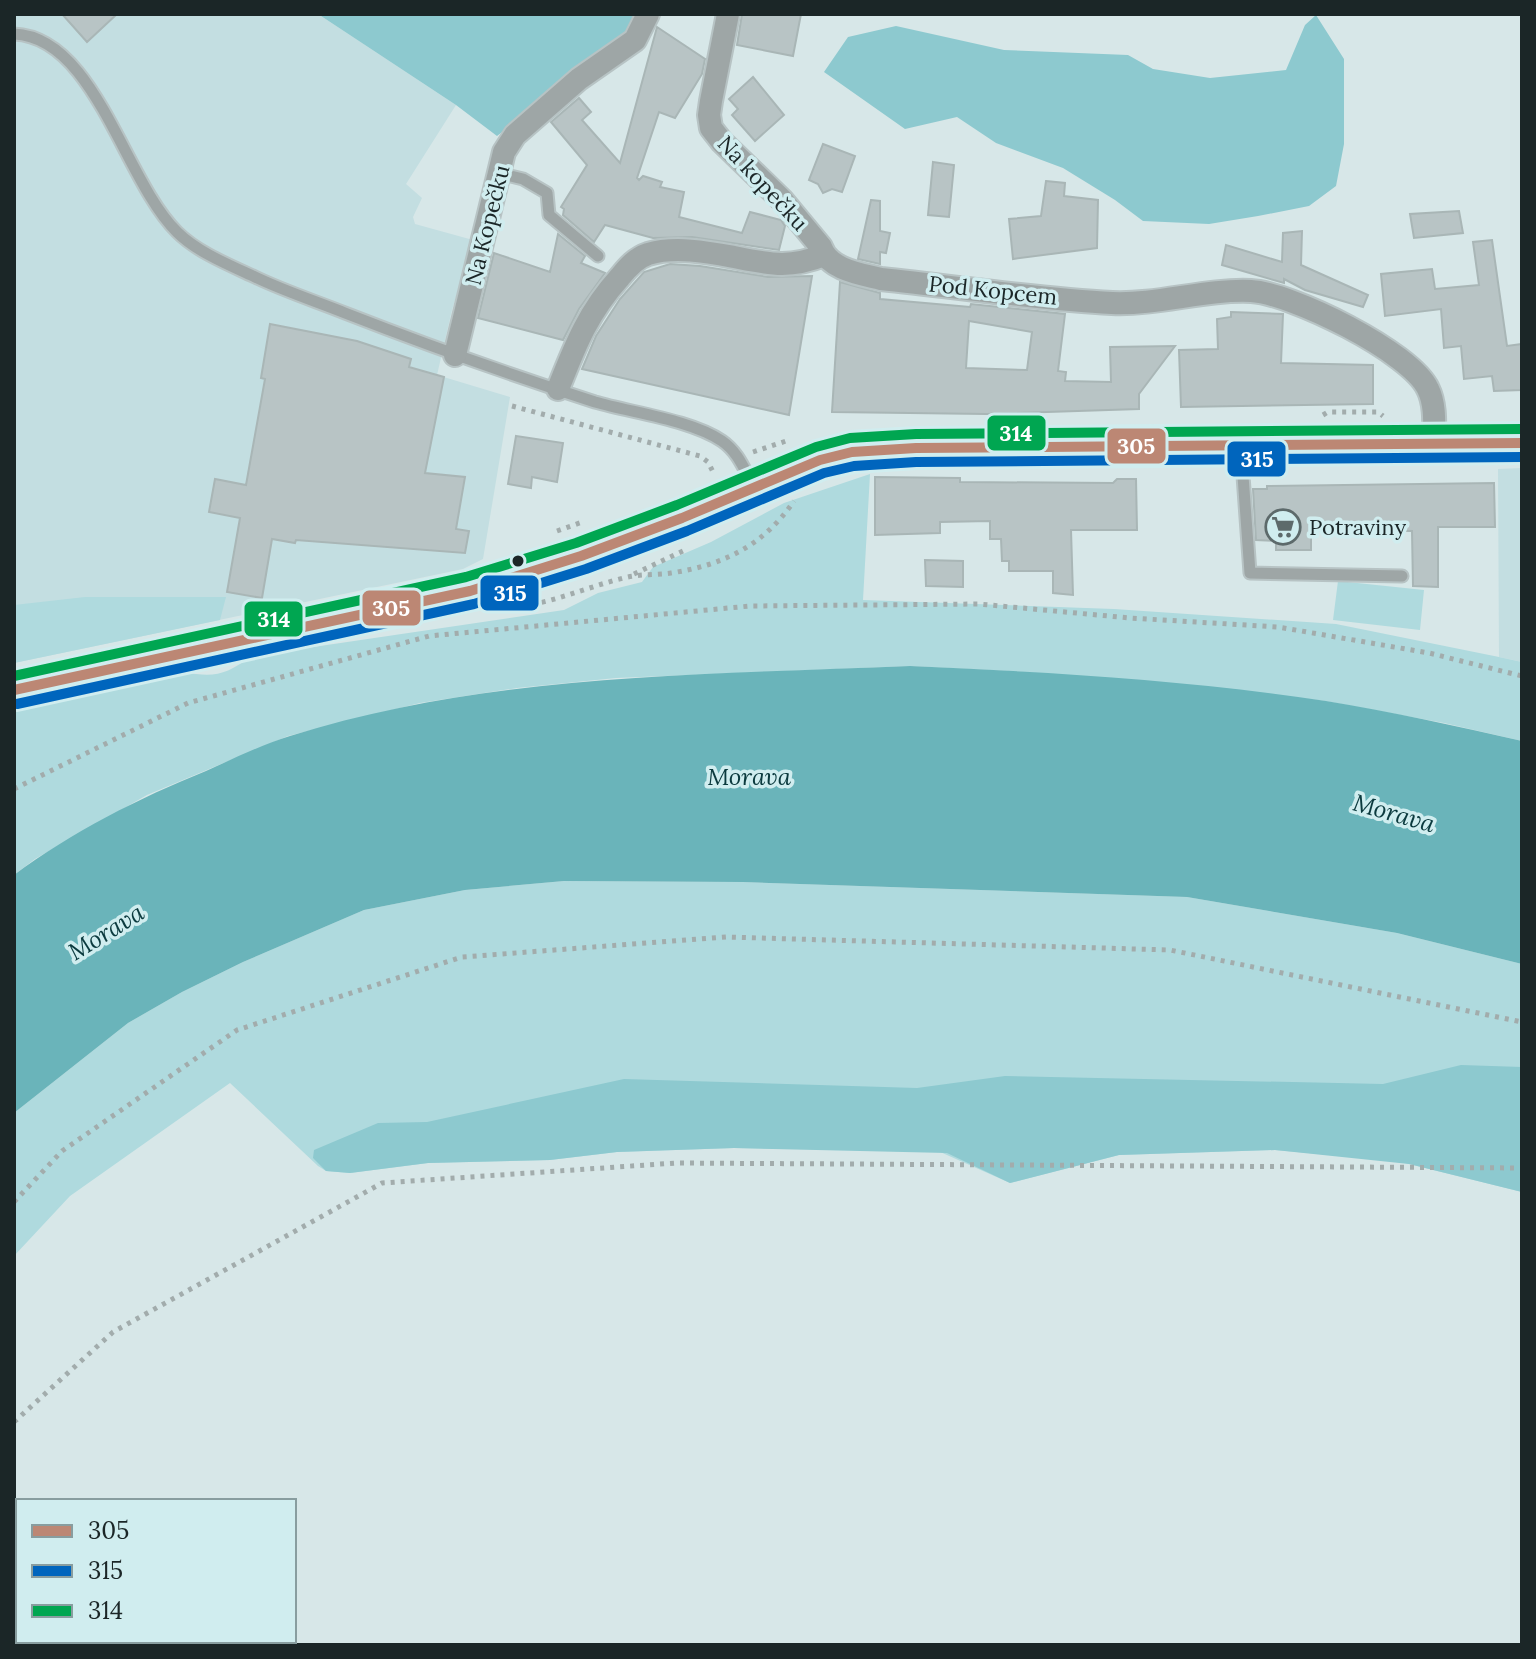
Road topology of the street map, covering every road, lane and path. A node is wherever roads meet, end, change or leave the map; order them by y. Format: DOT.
graph roads {
  1 [pos="648,14"];
  2 [pos="728,14"];
  3 [pos="14,34"];
  4 [pos="498,173"];
  5 [pos="824,255"];
  6 [pos="598,256"];
  7 [pos="455,355"];
  8 [pos="558,389"];
  9 [pos="512,406"];
  10 [pos="1241,443"];
  11 [pos="1434,443"];
  12 [pos="1522,443"];
  13 [pos="710,479"];
  14 [pos="754,487"];
  15 [pos="801,492"];
  16 [pos="591,519"];
  17 [pos="546,535"];
  18 [pos="1402,576"];
  19 [pos="514,608"];
  20 [pos="1522,676"];
  21 [pos="14,690"];
  22 [pos="14,789"];
  23 [pos="1522,1022"];
  24 [pos="1522,1168"];
  25 [pos="14,1202"];
  26 [pos="14,1422"];
  1 -- 4 [label="street, Na Kopečku"];
  2 -- 5 [label="street, Na kopečku"];
  3 -- 7 [label="lane"];
  4 -- 6 [label="lane"];
  4 -- 7 [label="street, Na Kopečku"];
  5 -- 8 [label="street"];
  5 -- 11 [label="street, Pod Kopcem"];
  7 -- 8 [label="lane"];
  8 -- 14 [label="lane"];
  9 -- 13 [label="path"];
  10 -- 11 [label="main road"];
  10 -- 14 [label="main road"];
  10 -- 18 [label="lane"];
  11 -- 12 [label="main road"];
  14 -- 21 [label="main road"];
  15 -- 19 [label="path"];
  16 -- 17 [label="path"];
  20 -- 22 [label="path"];
  23 -- 25 [label="path"];
  24 -- 26 [label="path"];
}
